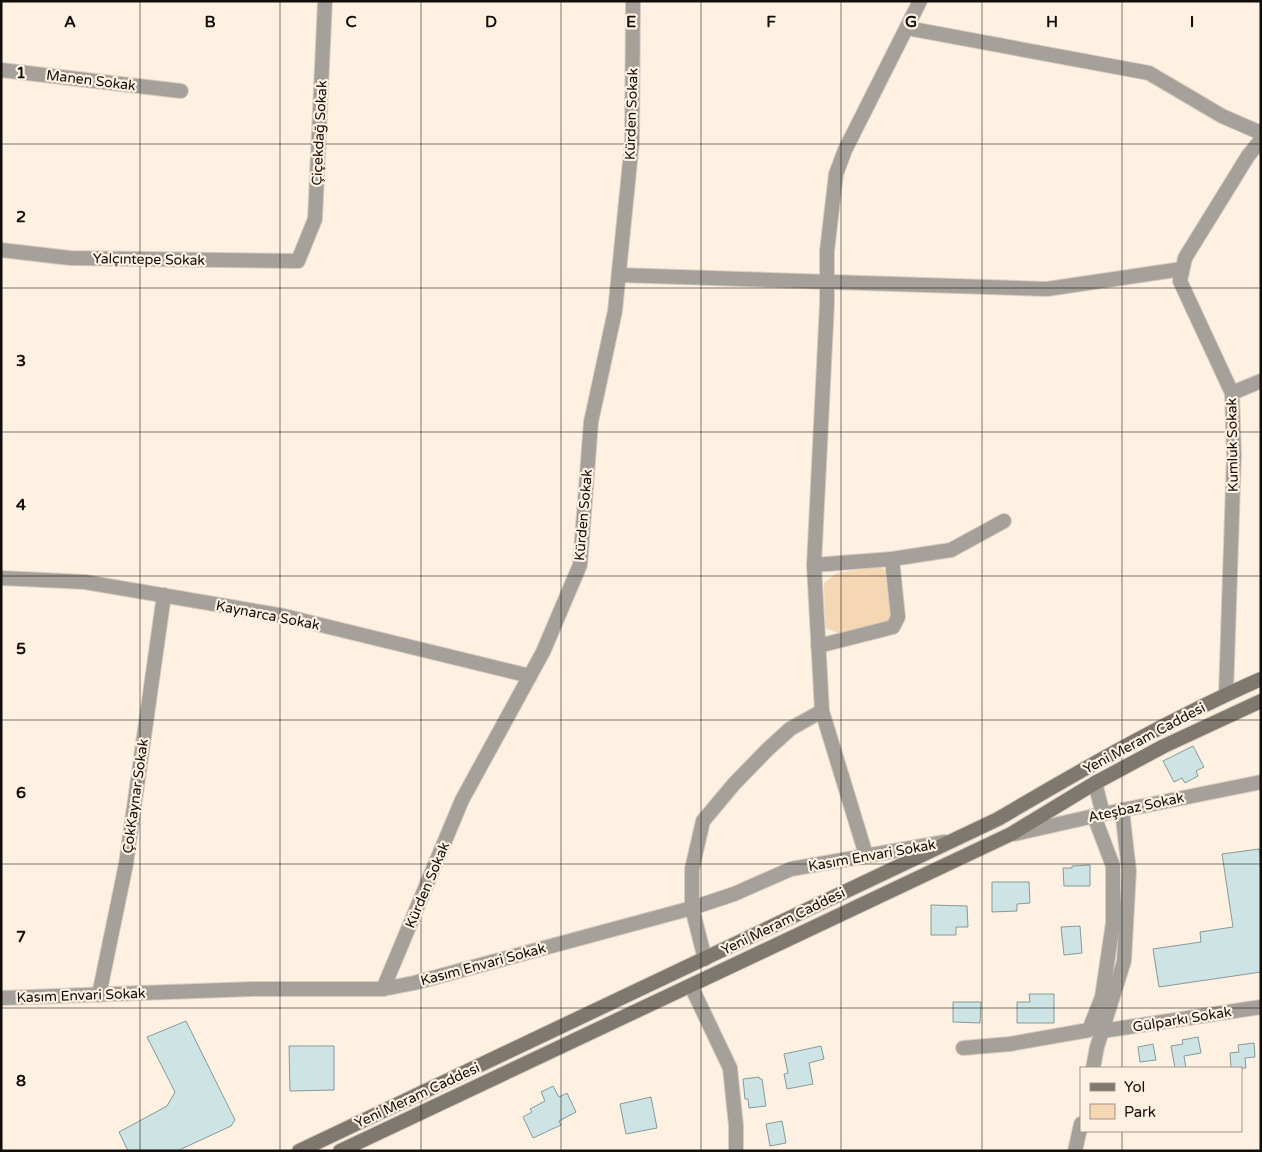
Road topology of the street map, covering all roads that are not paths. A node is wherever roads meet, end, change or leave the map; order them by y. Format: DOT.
graph roads {
  1 [pos="325,1"];
  2 [pos="633,1"];
  3 [pos="920,1"];
  4 [pos="907,28"];
  5 [pos="1,70"];
  6 [pos="181,91"];
  7 [pos="1261,133"];
  8 [pos="1261,140"];
  9 [pos="1,250"];
  10 [pos="298,261"];
  11 [pos="1182,269"];
  12 [pos="618,275"];
  13 [pos="827,281"];
  14 [pos="1261,381"];
  15 [pos="1232,393"];
  16 [pos="1004,521"];
  17 [pos="892,559"];
  18 [pos="814,565"];
  19 [pos="1,578"];
  20 [pos="164,595"];
  21 [pos="818,646"];
  22 [pos="530,676"];
  23 [pos="1261,680"];
  24 [pos="1226,694"];
  25 [pos="1261,701"];
  26 [pos="822,711"];
  27 [pos="1261,782"];
  28 [pos="1095,783"];
  29 [pos="1122,810"];
  30 [pos="1098,814"];
  31 [pos="1011,834"];
  32 [pos="951,841"];
  33 [pos="866,855"];
  34 [pos="692,908"];
  35 [pos="705,959"];
  36 [pos="691,986"];
  37 [pos="383,989"];
  38 [pos="99,995"];
  39 [pos="1,998"];
  40 [pos="1261,1007"];
  41 [pos="1102,1031"];
  42 [pos="963,1048"];
  43 [pos="1093,1067"];
  44 [pos="1080,1128"];
  45 [pos="299,1151"];
  46 [pos="340,1151"];
  47 [pos="736,1151"];
  48 [pos="1075,1151"];
  1 -- 10 [label="street, Çiçekdağ Sokak"];
  2 -- 12 [label="street, Kürden Sokak"];
  3 -- 4 [label="street"];
  4 -- 7 [label="street"];
  4 -- 13 [label="street"];
  5 -- 6 [label="street, Manen Sokak"];
  8 -- 11 [label="street"];
  9 -- 10 [label="street, Yalçıntepe Sokak"];
  11 -- 13 [label="street"];
  11 -- 15 [label="street, Kumluk Sokak"];
  12 -- 13 [label="street"];
  12 -- 22 [label="street, Kürden Sokak"];
  13 -- 18 [label="street"];
  14 -- 15 [label="street"];
  15 -- 24 [label="street, Kumluk Sokak"];
  16 -- 17 [label="street"];
  17 -- 18 [label="street"];
  17 -- 21 [label="street"];
  18 -- 21 [label="street"];
  19 -- 20 [label="street, Kaynarca Sokak"];
  20 -- 22 [label="street, Kaynarca Sokak"];
  20 -- 38 [label="street, ÇokKaynar Sokak"];
  21 -- 26 [label="street"];
  22 -- 37 [label="street, Kürden Sokak"];
  23 -- 24 [label="main road, Yeni Meram Caddesi"];
  24 -- 32 [label="main road, Yeni Meram Caddesi"];
  25 -- 28 [label="main road, Yeni Meram Caddesi"];
  26 -- 33 [label="street"];
  26 -- 34 [label="street"];
  27 -- 29 [label="street, Ateşbaz Sokak"];
  28 -- 30 [label="street"];
  28 -- 31 [label="main road, Yeni Meram Caddesi"];
  29 -- 30 [label="street, Ateşbaz Sokak"];
  29 -- 41 [label="street"];
  30 -- 31 [label="street, Ateşbaz Sokak"];
  30 -- 42 [label="street"];
  31 -- 36 [label="main road, Yeni Meram Caddesi"];
  32 -- 33 [label="street, Kasım Envari Sokak"];
  32 -- 35 [label="main road, Yeni Meram Caddesi"];
  33 -- 34 [label="street, Kasım Envari Sokak"];
  34 -- 35 [label="street"];
  34 -- 37 [label="street, Kasım Envari Sokak"];
  35 -- 45 [label="main road, Yeni Meram Caddesi"];
  36 -- 46 [label="main road, Yeni Meram Caddesi"];
  36 -- 47 [label="street"];
  37 -- 38 [label="street, Kasım Envari Sokak"];
  38 -- 39 [label="street, Kasım Envari Sokak"];
  40 -- 41 [label="street, Gülparkı Sokak"];
  41 -- 43 [label="street"];
  44 -- 48 [label="street"];
}
